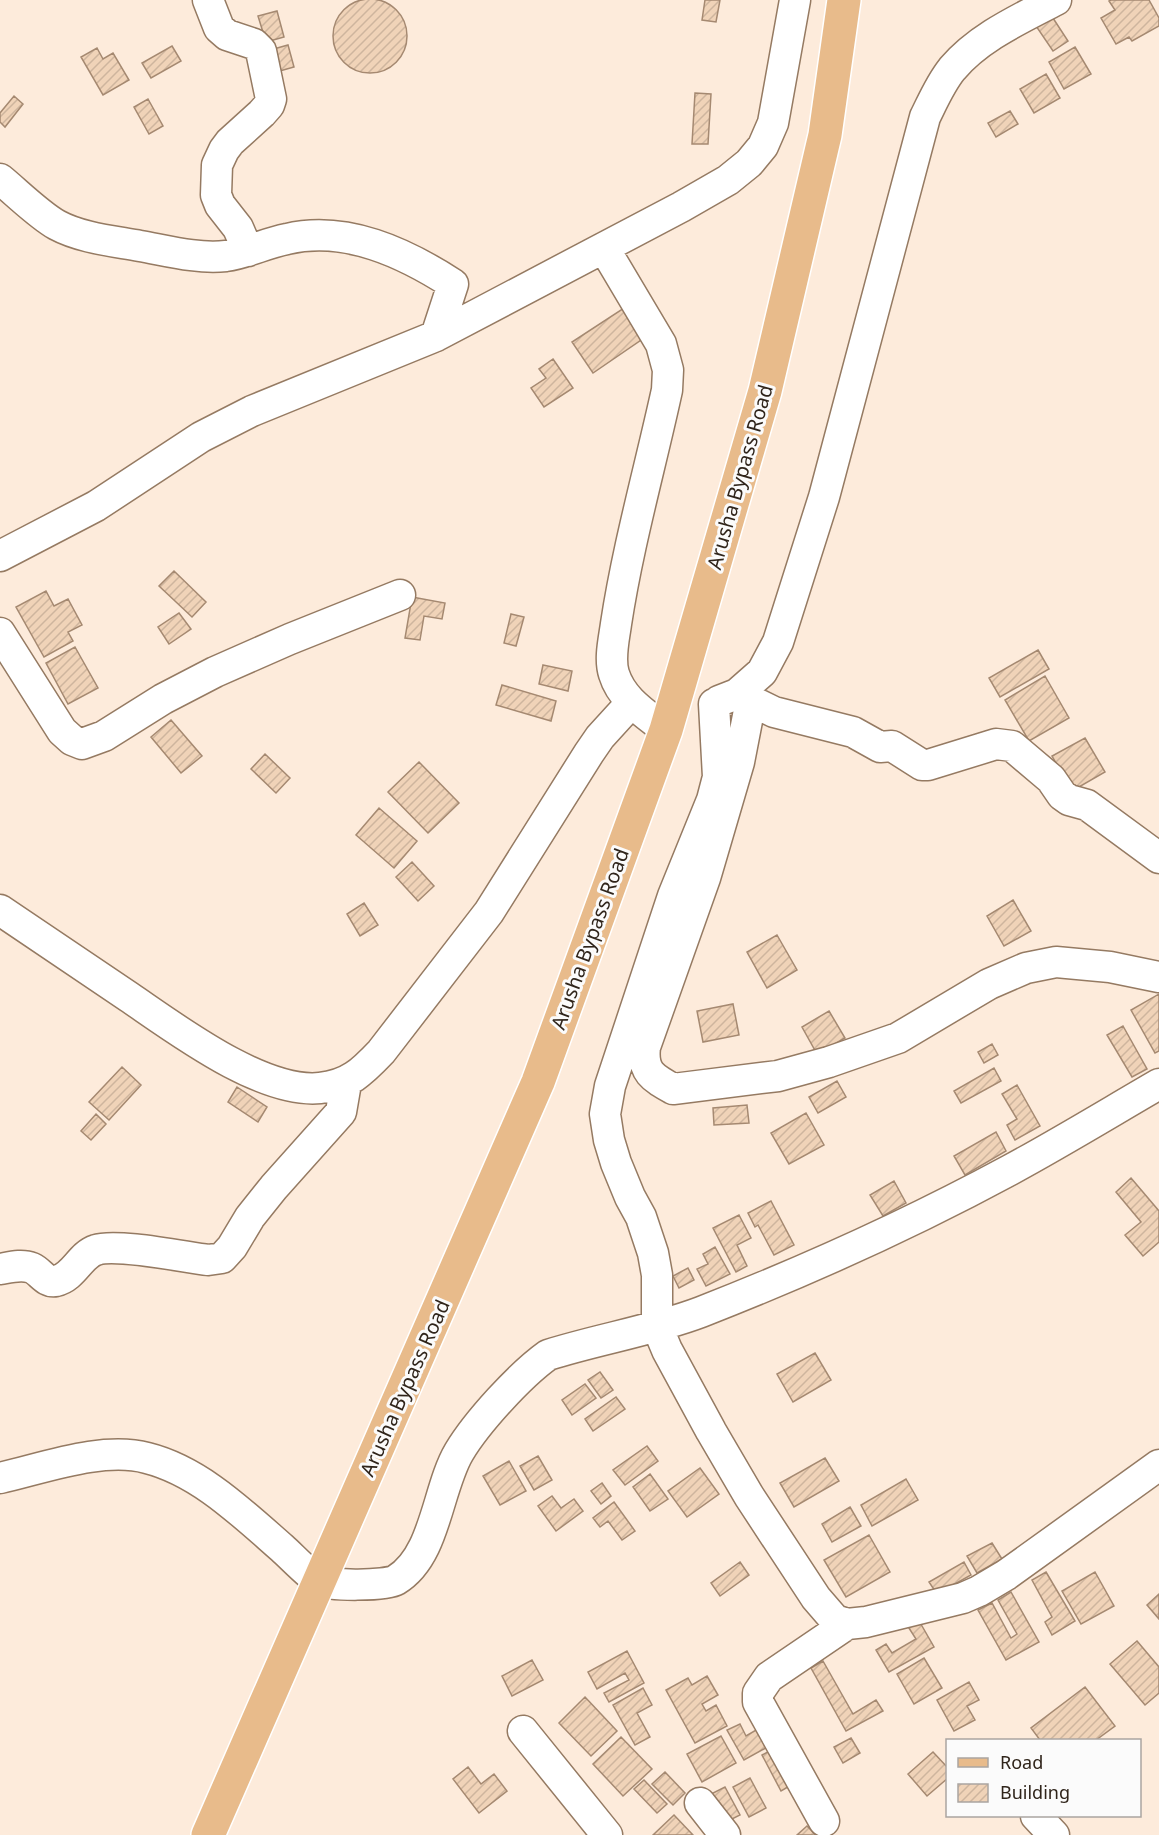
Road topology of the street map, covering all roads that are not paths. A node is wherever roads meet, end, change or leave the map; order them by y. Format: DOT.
graph roads {
  1 [pos="208,0"];
  2 [pos="795,0"];
  3 [pos="844,0"];
  4 [pos="1056,0"];
  5 [pos="0,179"];
  6 [pos="604,248"];
  7 [pos="248,251"];
  8 [pos="436,336"];
  9 [pos="0,556"];
  10 [pos="400,596"];
  11 [pos="0,633"];
  12 [pos="734,699"];
  13 [pos="631,703"];
  14 [pos="670,715"];
  15 [pos="1159,858"];
  16 [pos="0,910"];
  17 [pos="1159,978"];
  18 [pos="346,1083"];
  19 [pos="1159,1084"];
  20 [pos="0,1269"];
  21 [pos="657,1326"];
  22 [pos="1159,1465"];
  23 [pos="0,1478"];
  24 [pos="320,1581"];
  25 [pos="848,1624"];
  26 [pos="523,1731"];
  27 [pos="700,1803"];
  28 [pos="1038,1817"];
  29 [pos="824,1821"];
  30 [pos="208,1835"];
  31 [pos="607,1835"];
  32 [pos="725,1835"];
  33 [pos="1054,1835"];
  1 -- 7 [label="street"];
  2 -- 6 [label="street"];
  3 -- 14 [label="main road, Arusha Bypass Road"];
  4 -- 12 [label="street"];
  5 -- 7 [label="street"];
  6 -- 8 [label="street"];
  6 -- 13 [label="street"];
  7 -- 8 [label="street"];
  8 -- 9 [label="street"];
  10 -- 11 [label="street"];
  12 -- 14 [label="street"];
  12 -- 15 [label="street"];
  12 -- 17 [label="street"];
  12 -- 21 [label="street"];
  13 -- 14 [label="street"];
  13 -- 18 [label="street"];
  14 -- 24 [label="main road, Arusha Bypass Road"];
  16 -- 18 [label="street"];
  18 -- 20 [label="street"];
  19 -- 21 [label="street"];
  21 -- 24 [label="street"];
  21 -- 25 [label="street"];
  22 -- 25 [label="street"];
  23 -- 24 [label="street"];
  24 -- 30 [label="main road, Arusha Bypass Road"];
  25 -- 29 [label="street"];
  26 -- 31 [label="street"];
  27 -- 32 [label="street"];
  28 -- 33 [label="street"];
}
